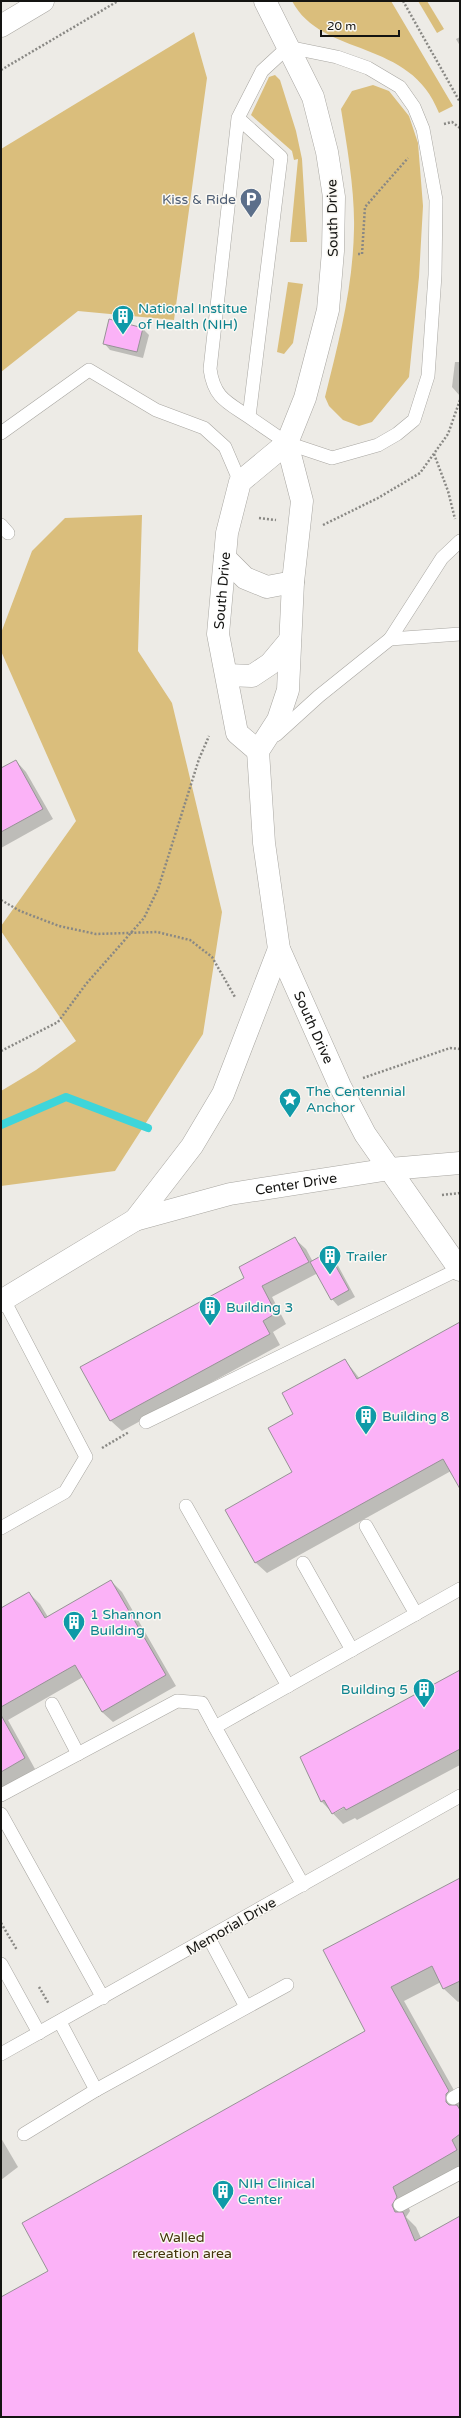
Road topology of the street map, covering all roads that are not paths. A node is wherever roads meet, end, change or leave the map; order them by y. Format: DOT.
graph roads {
  1 [pos="43,1"];
  2 [pos="265,1"];
  3 [pos="1,26"];
  4 [pos="288,47"];
  5 [pos="238,118"];
  6 [pos="249,417"];
  7 [pos="1,433"];
  8 [pos="287,443"];
  9 [pos="240,482"];
  10 [pos="460,541"];
  11 [pos="225,558"];
  12 [pos="293,582"];
  13 [pos="460,634"];
  14 [pos="390,639"];
  15 [pos="290,640"];
  16 [pos="227,675"];
  17 [pos="258,751"];
  18 [pos="279,949"];
  19 [pos="460,1163"];
  20 [pos="390,1169"];
  21 [pos="134,1220"];
  22 [pos="460,1270"];
  23 [pos="2,1300"];
  24 [pos="146,1422"];
  25 [pos="186,1506"];
  26 [pos="366,1526"];
  27 [pos="1,1528"];
  28 [pos="303,1563"];
  29 [pos="460,1589"];
  30 [pos="416,1614"];
  31 [pos="352,1650"];
  32 [pos="288,1686"];
  33 [pos="52,1704"];
  34 [pos="215,1727"];
  35 [pos="78,1754"];
  36 [pos="1,1795"];
  37 [pos="460,1796"];
  38 [pos="1,1814"];
  39 [pos="303,1885"];
  40 [pos="208,1938"];
  41 [pos="1,1964"];
  42 [pos="287,1985"];
  43 [pos="103,1998"];
  44 [pos="246,2007"];
  45 [pos="60,2022"];
  46 [pos="39,2033"];
  47 [pos="1,2054"];
  48 [pos="96,2090"];
  49 [pos="24,2134"];
  50 [pos="460,2173"];
  51 [pos="400,2206"];
  1 -- 3 [label="street"];
  2 -- 4 [label="street, South Drive"];
  4 -- 5 [label="lane"];
  4 -- 8 [label="street, South Drive"];
  4 -- 8 [label="lane"];
  5 -- 6 [label="lane"];
  5 -- 6 [label="lane"];
  6 -- 8 [label="lane"];
  7 -- 9 [label="lane"];
  8 -- 9 [label="street, South Drive"];
  8 -- 12 [label="street"];
  9 -- 11 [label="street, South Drive"];
  10 -- 14 [label="lane"];
  11 -- 12 [label="street"];
  11 -- 16 [label="street, South Drive"];
  12 -- 15 [label="street"];
  13 -- 14 [label="lane"];
  14 -- 17 [label="lane"];
  15 -- 16 [label="street"];
  15 -- 17 [label="street"];
  16 -- 17 [label="street, South Drive"];
  17 -- 18 [label="street, South Drive"];
  18 -- 20 [label="street, South Drive"];
  18 -- 21 [label="street, Center Drive"];
  19 -- 20 [label="street, Center Drive"];
  20 -- 21 [label="street, Center Drive"];
  20 -- 22 [label="street, South Drive"];
  21 -- 23 [label="street, Center Drive"];
  22 -- 24 [label="lane"];
  23 -- 27 [label="lane"];
  25 -- 32 [label="lane"];
  26 -- 30 [label="lane"];
  28 -- 31 [label="lane"];
  29 -- 30 [label="lane"];
  30 -- 31 [label="lane"];
  31 -- 32 [label="lane"];
  32 -- 34 [label="lane"];
  33 -- 35 [label="lane"];
  34 -- 35 [label="lane"];
  34 -- 39 [label="lane"];
  35 -- 36 [label="lane"];
  37 -- 39 [label="lane, Memorial Drive"];
  38 -- 43 [label="lane"];
  39 -- 40 [label="lane, Memorial Drive"];
  40 -- 43 [label="lane, Memorial Drive"];
  40 -- 44 [label="lane"];
  41 -- 46 [label="lane"];
  42 -- 44 [label="lane"];
  43 -- 45 [label="lane, Memorial Drive"];
  44 -- 48 [label="lane"];
  45 -- 46 [label="lane, Memorial Drive"];
  45 -- 48 [label="lane"];
  46 -- 47 [label="lane, Memorial Drive"];
  48 -- 49 [label="lane"];
  50 -- 51 [label="lane"];
}
